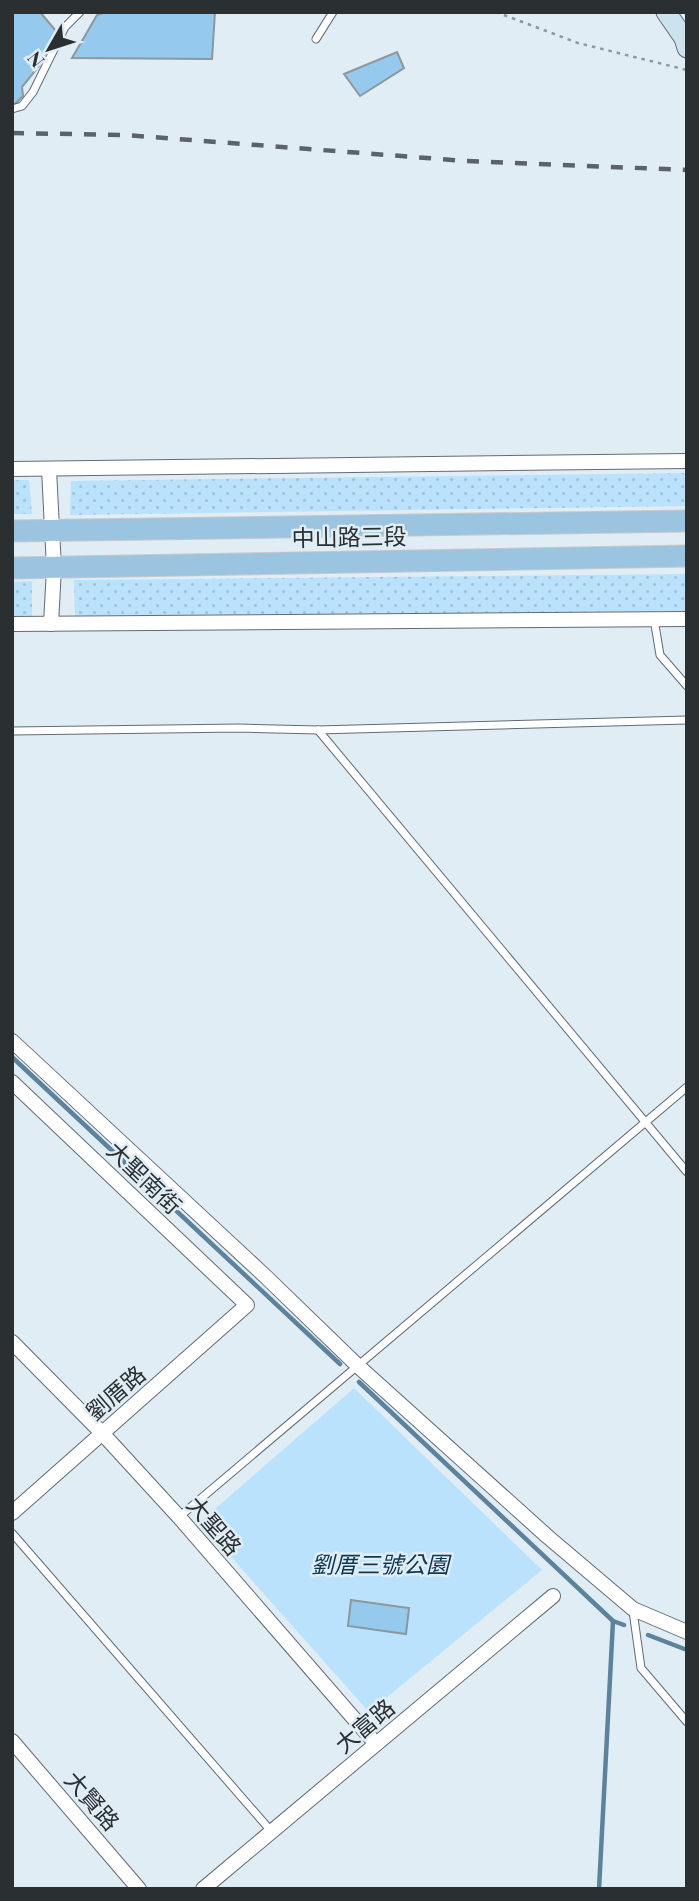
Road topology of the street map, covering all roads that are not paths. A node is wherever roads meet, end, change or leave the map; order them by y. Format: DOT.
graph roads {
  1 [pos="80,12"];
  2 [pos="333,12"];
  3 [pos="666,12"];
  4 [pos="316,39"];
  5 [pos="687,48"];
  6 [pos="12,109"];
  7 [pos="687,461"];
  8 [pos="49,469"];
  9 [pos="12,470"];
  10 [pos="687,521"];
  11 [pos="12,531"];
  12 [pos="53,531"];
  13 [pos="687,556"];
  14 [pos="12,568"];
  15 [pos="54,568"];
  16 [pos="654,619"];
  17 [pos="687,619"];
  18 [pos="12,624"];
  19 [pos="51,624"];
  20 [pos="687,686"];
  21 [pos="687,720"];
  22 [pos="318,730"];
  23 [pos="12,731"];
  24 [pos="12,1041"];
  25 [pos="12,1082"];
  26 [pos="687,1087"];
  27 [pos="645,1122"];
  28 [pos="687,1172"];
  29 [pos="247,1305"];
  30 [pos="12,1342"];
  31 [pos="358,1366"];
  32 [pos="102,1433"];
  33 [pos="12,1513"];
  34 [pos="179,1517"];
  35 [pos="12,1533"];
  36 [pos="553,1596"];
  37 [pos="633,1609"];
  38 [pos="687,1632"];
  39 [pos="687,1722"];
  40 [pos="12,1741"];
  41 [pos="376,1744"];
  42 [pos="272,1832"];
  43 [pos="139,1889"];
  44 [pos="203,1889"];
  1 -- 6 [label="lane"];
  2 -- 4 [label="lane"];
  3 -- 5 [label="street"];
  7 -- 8 [label="street"];
  8 -- 9 [label="street"];
  8 -- 12 [label="street"];
  10 -- 12 [label="main road, 中山路三段"];
  11 -- 12 [label="main road, 中山路三段"];
  12 -- 15 [label="street"];
  13 -- 15 [label="main road, 中山路三段"];
  14 -- 15 [label="main road, 中山路三段"];
  15 -- 19 [label="street"];
  16 -- 17 [label="street"];
  16 -- 19 [label="street"];
  16 -- 20 [label="lane"];
  18 -- 19 [label="street"];
  21 -- 22 [label="lane"];
  22 -- 23 [label="lane"];
  22 -- 27 [label="lane"];
  24 -- 31 [label="street"];
  25 -- 29 [label="street, 大聖南街"];
  26 -- 27 [label="lane"];
  27 -- 28 [label="lane"];
  27 -- 31 [label="lane"];
  29 -- 32 [label="street, 劉厝路"];
  30 -- 32 [label="street, 大聖路"];
  31 -- 34 [label="lane"];
  31 -- 37 [label="street"];
  32 -- 33 [label="street, 劉厝路"];
  32 -- 34 [label="street, 大聖路"];
  34 -- 41 [label="street, 大聖路"];
  35 -- 42 [label="lane"];
  36 -- 41 [label="street, 大富路"];
  37 -- 38 [label="street"];
  37 -- 39 [label="lane"];
  40 -- 43 [label="street, 大賢路"];
  41 -- 42 [label="street, 大富路"];
  42 -- 44 [label="street, 大富路"];
}
